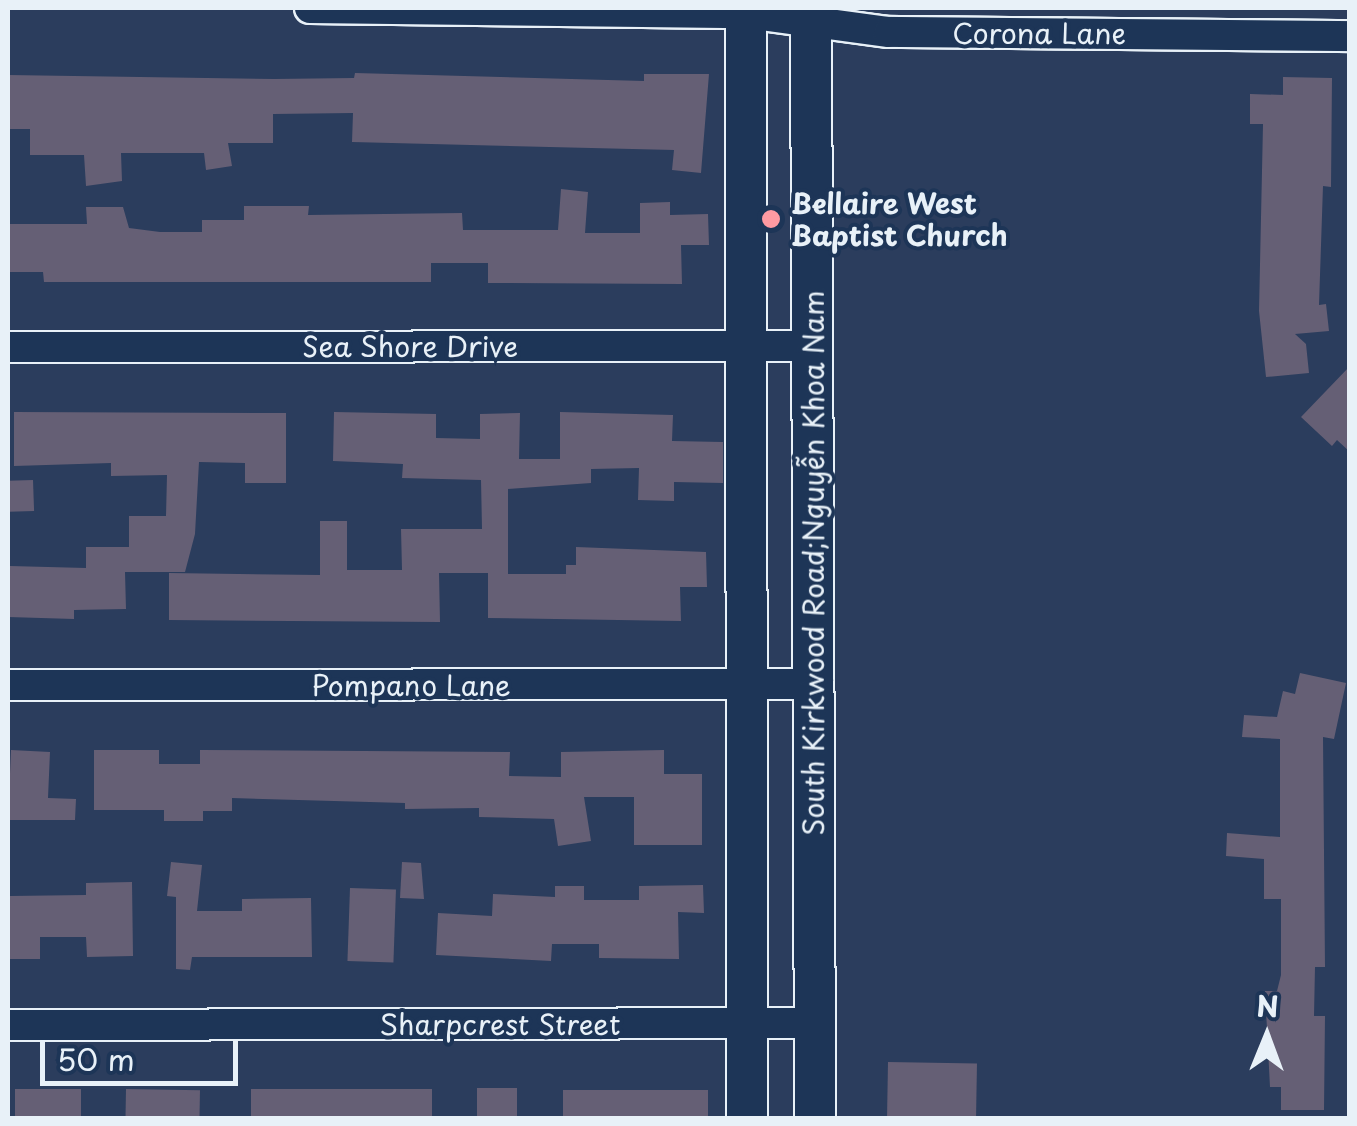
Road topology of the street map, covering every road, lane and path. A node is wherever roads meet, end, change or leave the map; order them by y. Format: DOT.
graph roads {
  1 [pos="310,8"];
  2 [pos="746,10"];
  3 [pos="811,16"];
  4 [pos="1350,36"];
  5 [pos="745,346"];
  6 [pos="814,346"];
  7 [pos="8,347"];
  8 [pos="747,684"];
  9 [pos="814,684"];
  10 [pos="8,685"];
  11 [pos="746,1023"];
  12 [pos="813,1023"];
  13 [pos="8,1025"];
  14 [pos="747,1118"];
  15 [pos="815,1118"];
  1 -- 2 [label="street, Corona Lane"];
  2 -- 3 [label="street, Corona Lane"];
  2 -- 5 [label="main road"];
  3 -- 4 [label="street, Corona Lane"];
  3 -- 6 [label="main road, South Kirkwood Road;Nguyễn Khoa Nam"];
  5 -- 6 [label="street, Sea Shore Drive"];
  5 -- 7 [label="street, Sea Shore Drive"];
  5 -- 8 [label="main road"];
  6 -- 9 [label="main road, South Kirkwood Road;Nguyễn Khoa Nam"];
  8 -- 9 [label="street, Pompano Lane"];
  8 -- 10 [label="street, Pompano Lane"];
  8 -- 11 [label="main road"];
  9 -- 12 [label="main road, South Kirkwood Road;Nguyễn Khoa Nam"];
  11 -- 12 [label="street, Sharpcrest Street"];
  11 -- 13 [label="street, Sharpcrest Street"];
  11 -- 14 [label="main road"];
  12 -- 15 [label="main road, South Kirkwood Road;Nguyễn Khoa Nam"];
}
